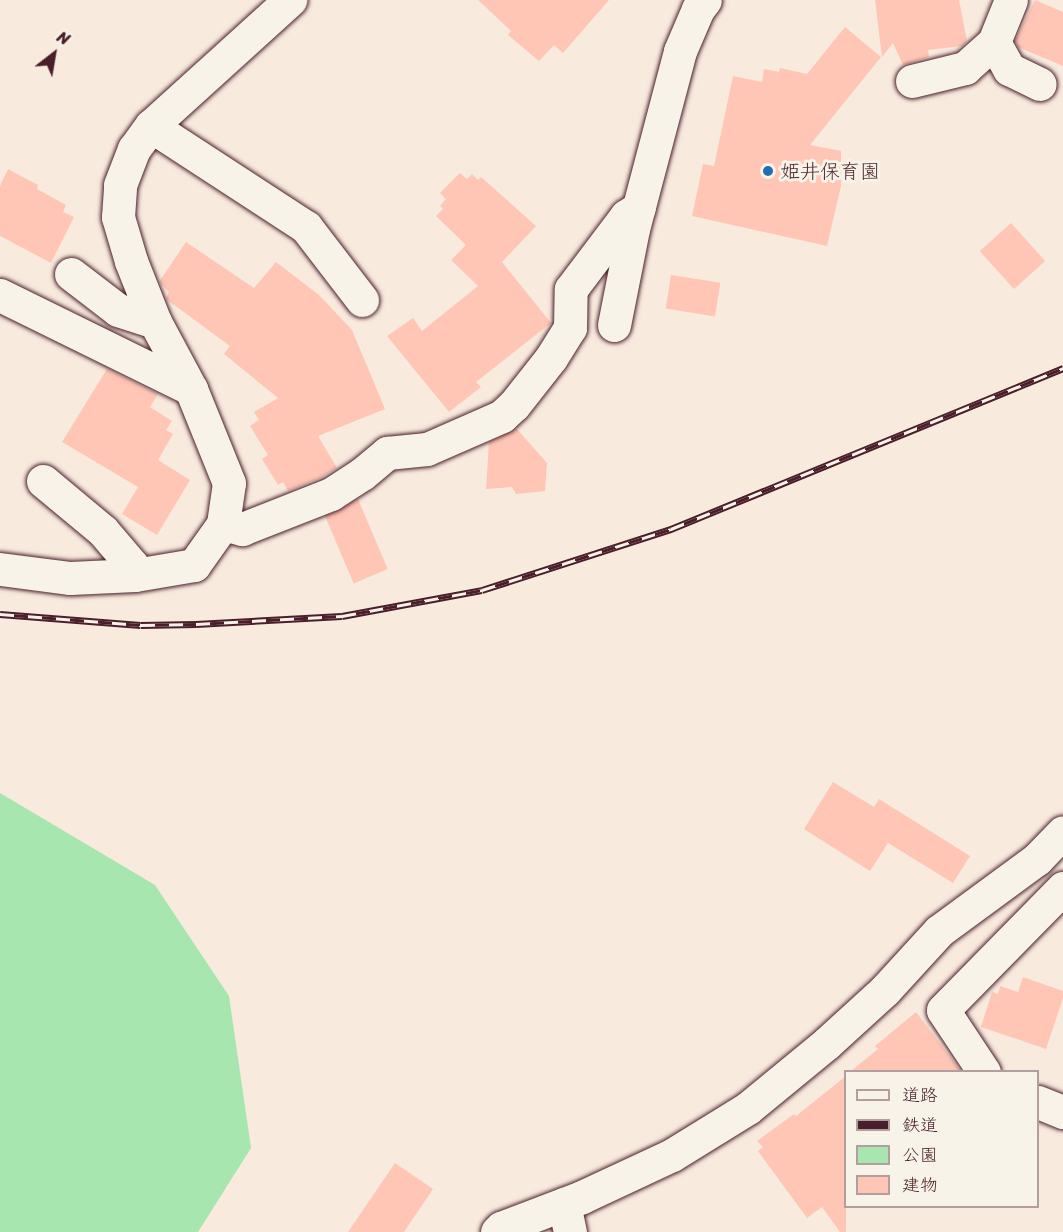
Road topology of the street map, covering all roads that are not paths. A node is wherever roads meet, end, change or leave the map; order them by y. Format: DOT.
graph roads {
  1 [pos="290,0"];
  2 [pos="705,0"];
  3 [pos="1011,0"];
  4 [pos="994,42"];
  5 [pos="912,81"];
  6 [pos="1040,84"];
  7 [pos="151,126"];
  8 [pos="639,208"];
  9 [pos="71,274"];
  10 [pos="0,295"];
  11 [pos="362,300"];
  12 [pos="155,322"];
  13 [pos="614,325"];
  14 [pos="191,389"];
  15 [pos="43,481"];
  16 [pos="223,524"];
  17 [pos="0,569"];
  18 [pos="135,575"];
  19 [pos="1063,832"];
  20 [pos="1063,888"];
  21 [pos="983,1070"];
  22 [pos="1039,1101"];
  23 [pos="1063,1112"];
  24 [pos="567,1218"];
  25 [pos="497,1232"];
  1 -- 7 [label="street"];
  2 -- 8 [label="street"];
  3 -- 4 [label="street"];
  4 -- 5 [label="street"];
  4 -- 6 [label="street"];
  7 -- 11 [label="street"];
  7 -- 12 [label="street"];
  8 -- 13 [label="street"];
  8 -- 16 [label="street"];
  9 -- 12 [label="street"];
  10 -- 14 [label="street"];
  12 -- 14 [label="street"];
  14 -- 16 [label="street"];
  15 -- 18 [label="street"];
  16 -- 18 [label="street"];
  17 -- 18 [label="street"];
  19 -- 24 [label="street"];
  20 -- 21 [label="street"];
  22 -- 23 [label="street"];
  24 -- 25 [label="street"];
}
